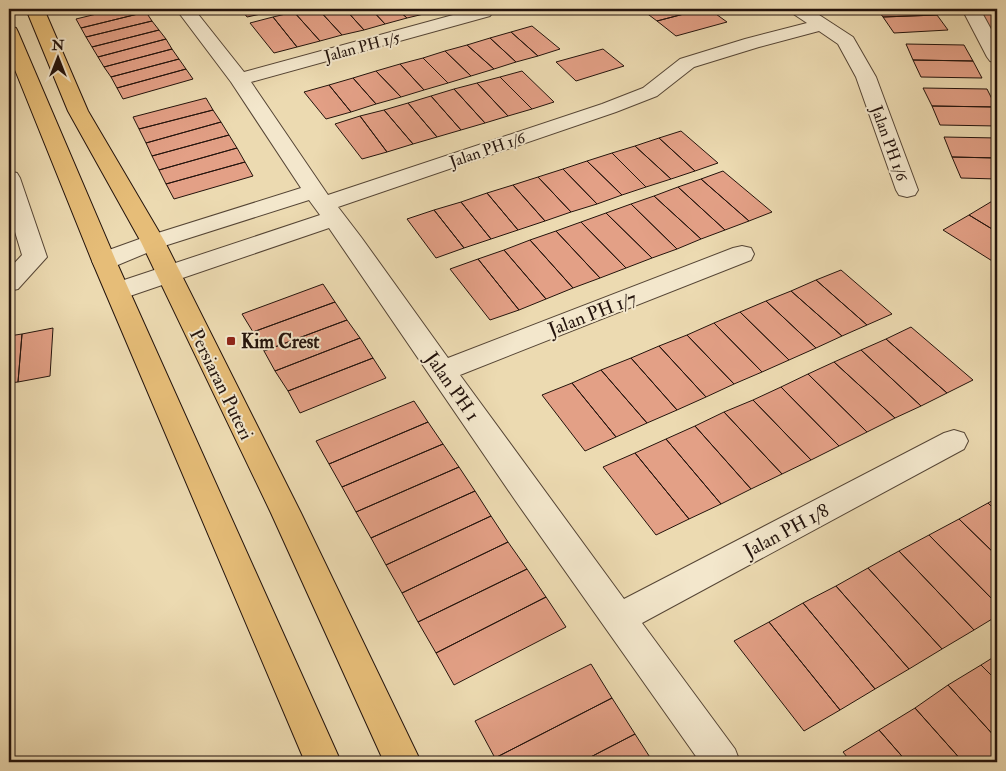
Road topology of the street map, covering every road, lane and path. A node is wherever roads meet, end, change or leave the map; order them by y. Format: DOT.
graph roads {
  1 [pos="35,9"];
  2 [pos="185,9"];
  3 [pos="798,9"];
  4 [pos="971,9"];
  5 [pos="484,12"];
  6 [pos="822,25"];
  7 [pos="9,32"];
  8 [pos="997,57"];
  9 [pos="240,79"];
  10 [pos="9,178"];
  11 [pos="906,190"];
  12 [pos="324,204"];
  13 [pos="153,242"];
  14 [pos="742,254"];
  15 [pos="104,261"];
  16 [pos="169,273"];
  17 [pos="10,283"];
  18 [pos="118,291"];
  19 [pos="442,371"];
  20 [pos="954,441"];
  21 [pos="618,619"];
  22 [pos="323,762"];
  23 [pos="403,762"];
  24 [pos="722,762"];
  1 -- 13 [label="main road, Persiaran Puteri"];
  2 -- 9 [label="street, Jalan PH 1"];
  3 -- 6 [label="street, Jalan PH 1/6"];
  4 -- 8 [label="street"];
  5 -- 9 [label="street, Jalan PH 1/5"];
  6 -- 11 [label="street, Jalan PH 1/6"];
  6 -- 12 [label="street, Jalan PH 1/6"];
  7 -- 15 [label="main road"];
  9 -- 12 [label="street, Jalan PH 1"];
  10 -- 17 [label="street"];
  12 -- 13 [label="street"];
  12 -- 16 [label="street"];
  12 -- 19 [label="street, Jalan PH 1"];
  13 -- 15 [label="street"];
  13 -- 16 [label="main road, Persiaran Puteri"];
  14 -- 19 [label="street, Jalan PH 1/7"];
  15 -- 18 [label="main road"];
  16 -- 18 [label="street"];
  16 -- 23 [label="main road, Persiaran Puteri"];
  18 -- 22 [label="main road"];
  19 -- 21 [label="street, Jalan PH 1"];
  20 -- 21 [label="street, Jalan PH 1/8"];
  21 -- 24 [label="street, Jalan PH 1"];
}
